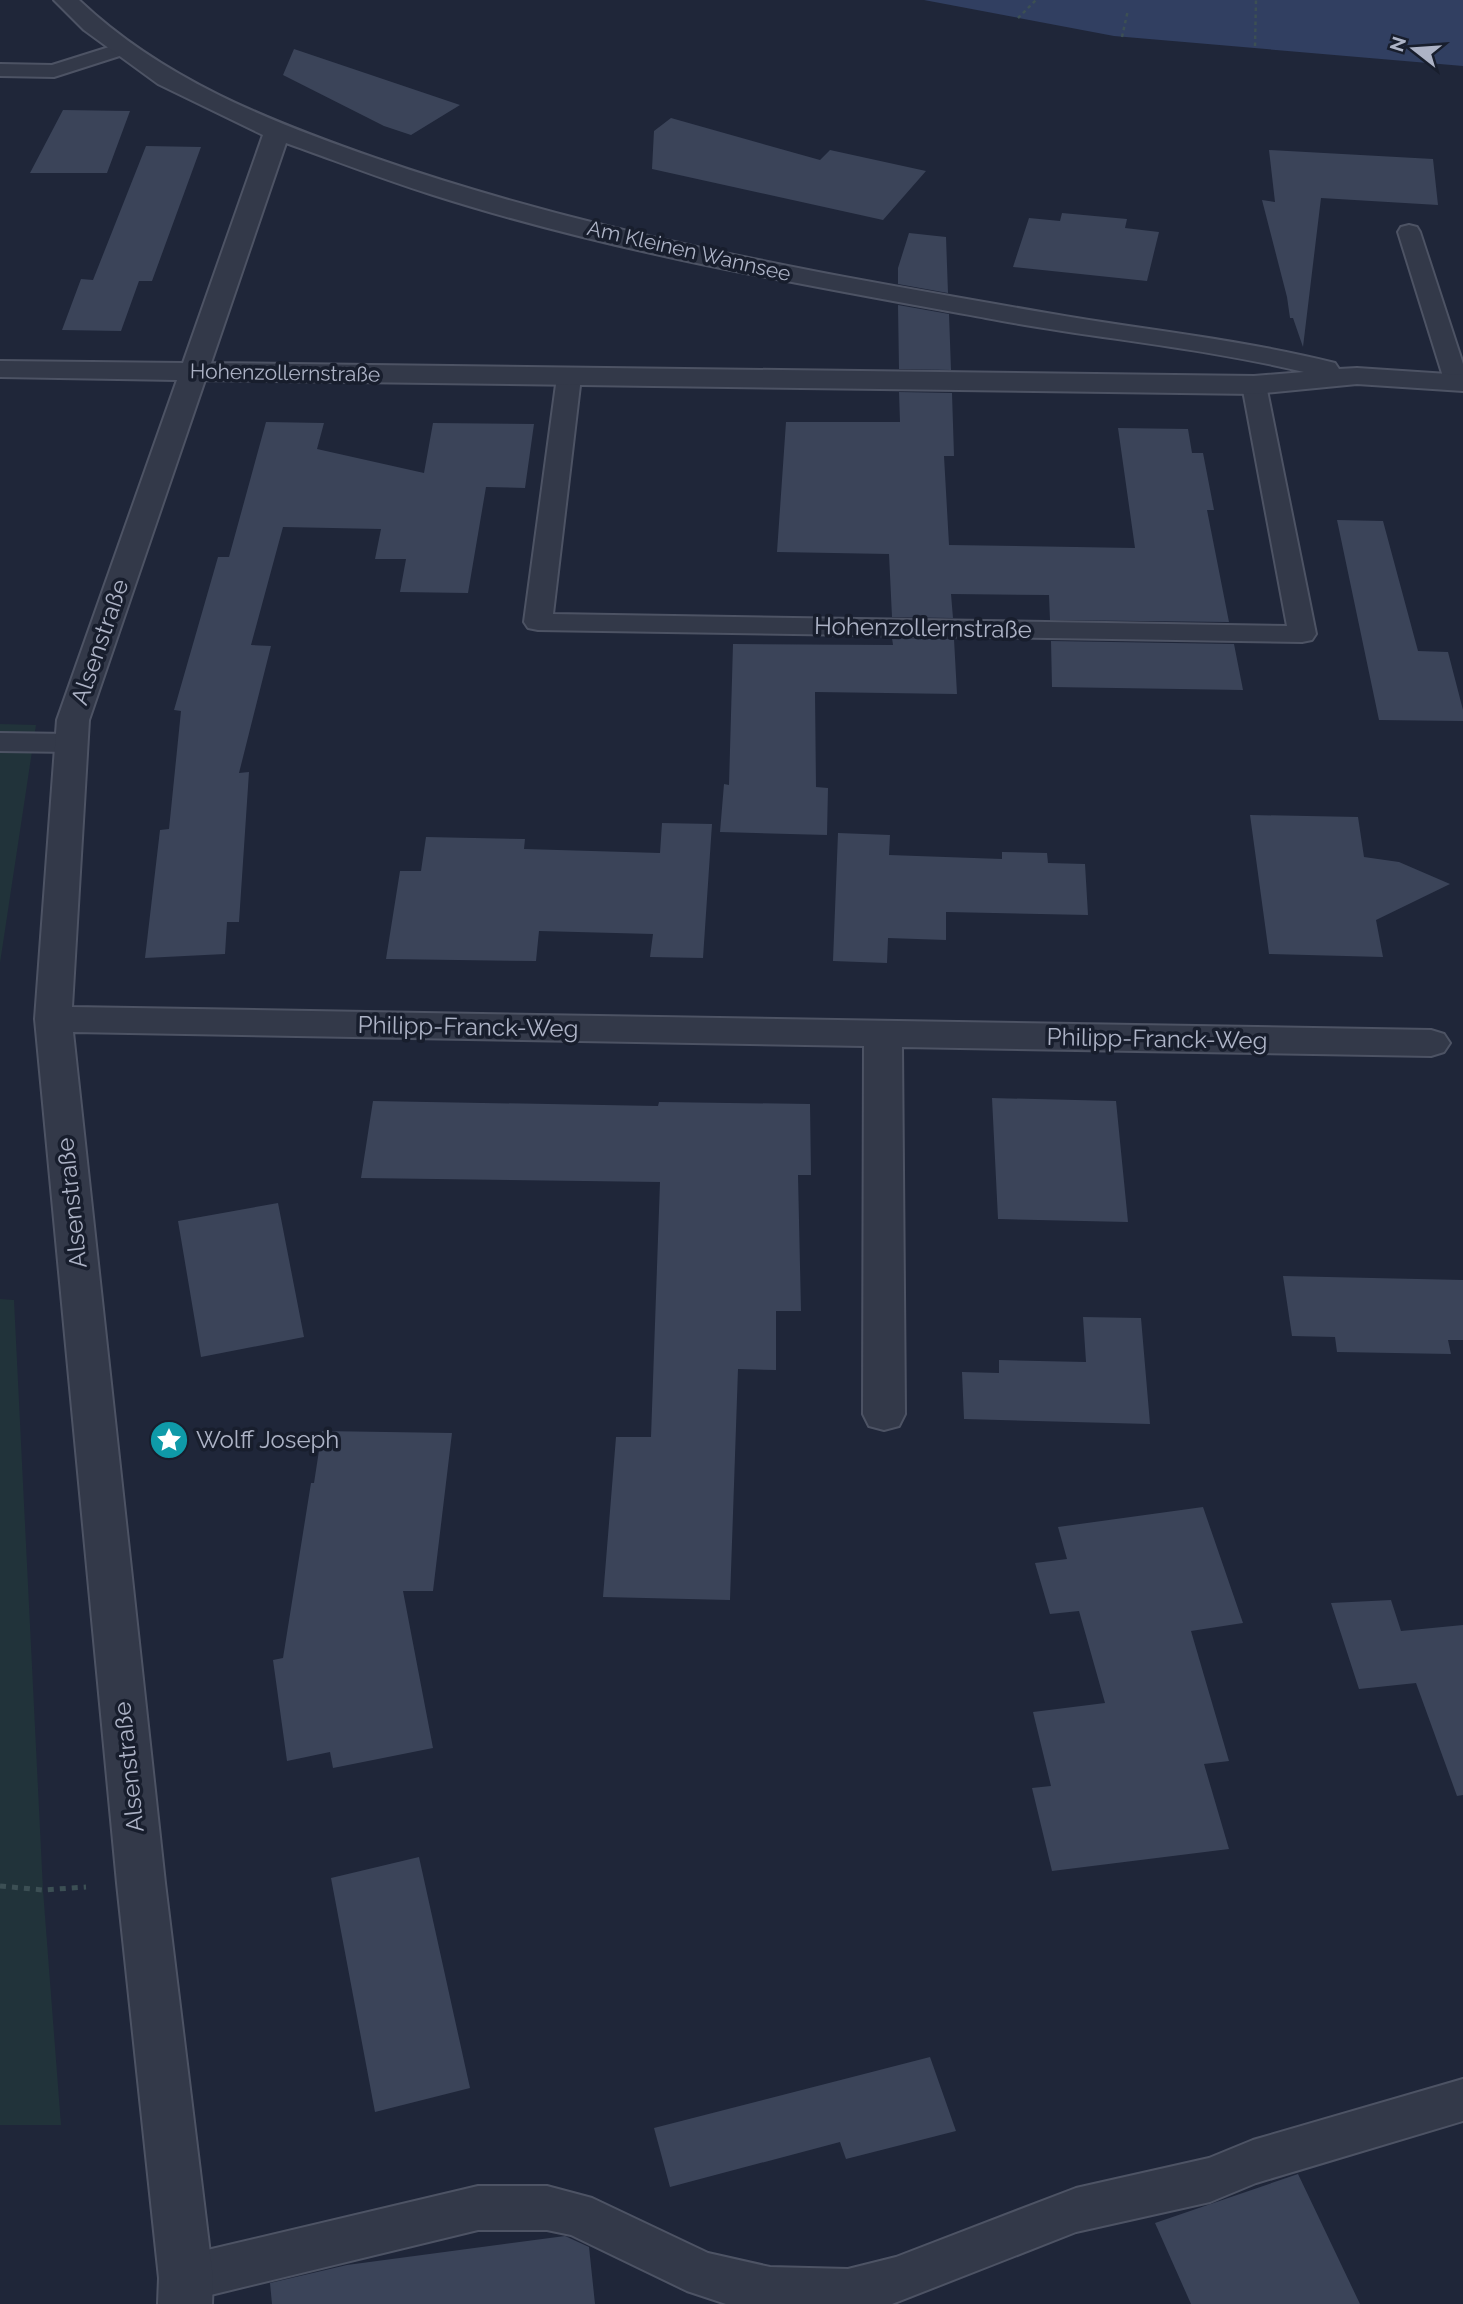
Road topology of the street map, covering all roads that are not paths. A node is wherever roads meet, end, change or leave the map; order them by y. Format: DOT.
graph roads {
  1 [pos="66,0"];
  2 [pos="125,48"];
  3 [pos="0,70"];
  4 [pos="277,132"];
  5 [pos="1409,232"];
  6 [pos="0,369"];
  7 [pos="194,372"];
  8 [pos="1357,376"];
  9 [pos="569,377"];
  10 [pos="1460,383"];
  11 [pos="1254,385"];
  12 [pos="0,742"];
  13 [pos="71,743"];
  14 [pos="53,1019"];
  15 [pos="883,1035"];
  16 [pos="1431,1043"];
  17 [pos="884,1414"];
  18 [pos="1463,2100"];
  19 [pos="185,2291"];
  1 -- 2 [label="street, Am Kleinen Wannsee"];
  2 -- 3 [label="lane"];
  2 -- 4 [label="street, Am Kleinen Wannsee"];
  4 -- 7 [label="street, Alsenstraße"];
  4 -- 8 [label="street, Am Kleinen Wannsee"];
  5 -- 10 [label="lane"];
  6 -- 7 [label="street, Hohenzollernstraße"];
  7 -- 9 [label="street, Hohenzollernstraße"];
  7 -- 13 [label="street, Alsenstraße"];
  8 -- 10 [label="street, Hohenzollernstraße"];
  8 -- 11 [label="street, Hohenzollernstraße"];
  9 -- 11 [label="street, Hohenzollernstraße"];
  9 -- 11 [label="lane, Hohenzollernstraße"];
  12 -- 13 [label="lane"];
  13 -- 14 [label="street, Alsenstraße"];
  14 -- 15 [label="street, Philipp-Franck-Weg"];
  14 -- 19 [label="street, Alsenstraße"];
  15 -- 16 [label="street, Philipp-Franck-Weg"];
  15 -- 17 [label="street"];
  18 -- 19 [label="lane"];
}
